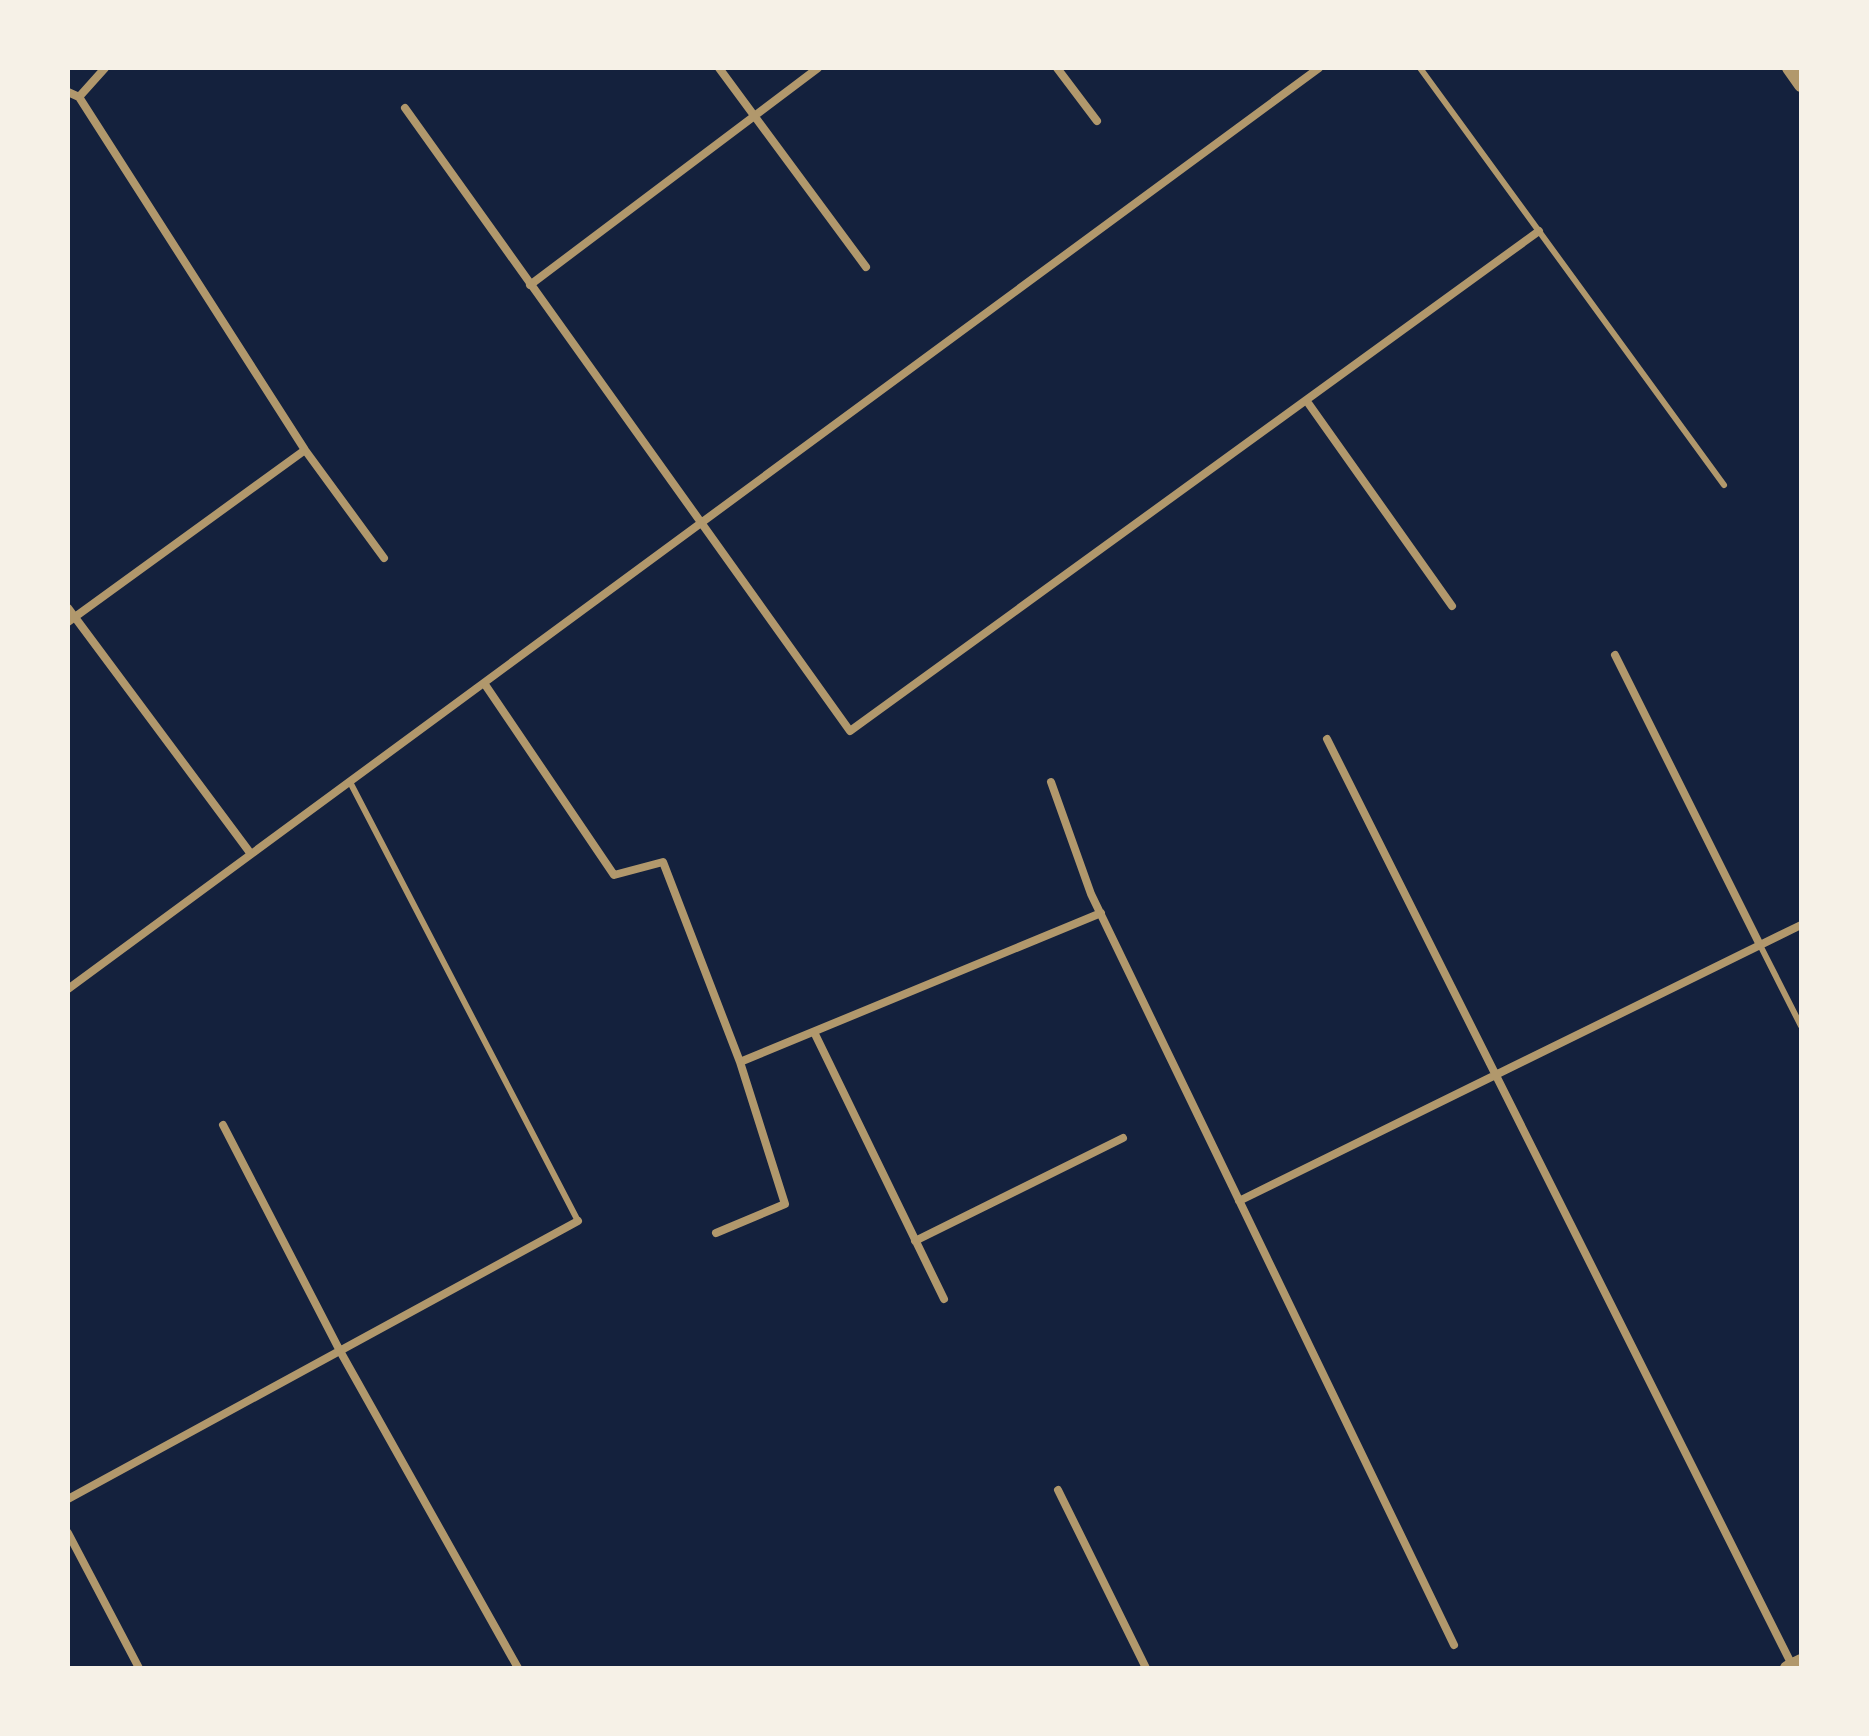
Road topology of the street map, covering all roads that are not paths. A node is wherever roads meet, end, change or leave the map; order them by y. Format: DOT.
graph roads {
  1 [pos="105,68"];
  2 [pos="719,68"];
  3 [pos="818,68"];
  4 [pos="1057,68"];
  5 [pos="1319,68"];
  6 [pos="1420,68"];
  7 [pos="1789,68"];
  8 [pos="1801,85"];
  9 [pos="68,92"];
  10 [pos="79,97"];
  11 [pos="405,108"];
  12 [pos="754,116"];
  13 [pos="1097,121"];
  14 [pos="1539,231"];
  15 [pos="866,267"];
  16 [pos="530,285"];
  17 [pos="1306,400"];
  18 [pos="305,450"];
  19 [pos="1724,485"];
  20 [pos="700,524"];
  21 [pos="384,558"];
  22 [pos="1452,606"];
  23 [pos="68,608"];
  24 [pos="72,620"];
  25 [pos="1615,655"];
  26 [pos="484,683"];
  27 [pos="1327,739"];
  28 [pos="1051,782"];
  29 [pos="351,784"];
  30 [pos="251,854"];
  31 [pos="1101,913"];
  32 [pos="1801,925"];
  33 [pos="1760,945"];
  34 [pos="68,989"];
  35 [pos="1801,1026"];
  36 [pos="814,1032"];
  37 [pos="740,1062"];
  38 [pos="1494,1075"];
  39 [pos="223,1125"];
  40 [pos="1123,1138"];
  41 [pos="1239,1201"];
  42 [pos="578,1221"];
  43 [pos="716,1233"];
  44 [pos="915,1241"];
  45 [pos="944,1299"];
  46 [pos="340,1351"];
  47 [pos="1058,1490"];
  48 [pos="68,1499"];
  49 [pos="68,1533"];
  50 [pos="1454,1645"];
  51 [pos="1793,1665"];
  52 [pos="139,1668"];
  53 [pos="518,1668"];
  54 [pos="1146,1668"];
  1 -- 10 [label="street"];
  2 -- 12 [label="street"];
  3 -- 12 [label="street"];
  4 -- 13 [label="street"];
  5 -- 20 [label="street"];
  6 -- 14 [label="lane"];
  7 -- 8 [label="street"];
  9 -- 10 [label="street"];
  10 -- 18 [label="street"];
  11 -- 16 [label="street"];
  12 -- 15 [label="street"];
  12 -- 16 [label="street"];
  14 -- 17 [label="street"];
  14 -- 19 [label="lane"];
  16 -- 20 [label="street"];
  17 -- 20 [label="street"];
  17 -- 22 [label="street"];
  18 -- 21 [label="street"];
  18 -- 24 [label="street"];
  20 -- 26 [label="street"];
  23 -- 24 [label="street"];
  24 -- 30 [label="street"];
  25 -- 33 [label="street"];
  26 -- 29 [label="street"];
  26 -- 37 [label="street"];
  27 -- 38 [label="street"];
  28 -- 31 [label="street"];
  29 -- 30 [label="street"];
  29 -- 42 [label="lane"];
  30 -- 34 [label="street"];
  31 -- 36 [label="street"];
  31 -- 41 [label="street"];
  32 -- 33 [label="street"];
  33 -- 35 [label="lane"];
  33 -- 38 [label="street"];
  36 -- 37 [label="street"];
  36 -- 44 [label="street"];
  37 -- 43 [label="street"];
  38 -- 41 [label="street"];
  38 -- 51 [label="street"];
  39 -- 46 [label="street"];
  40 -- 44 [label="street"];
  41 -- 50 [label="street"];
  42 -- 46 [label="street"];
  44 -- 45 [label="street"];
  46 -- 48 [label="street"];
  46 -- 53 [label="street"];
  47 -- 54 [label="street"];
  49 -- 52 [label="street"];
}
